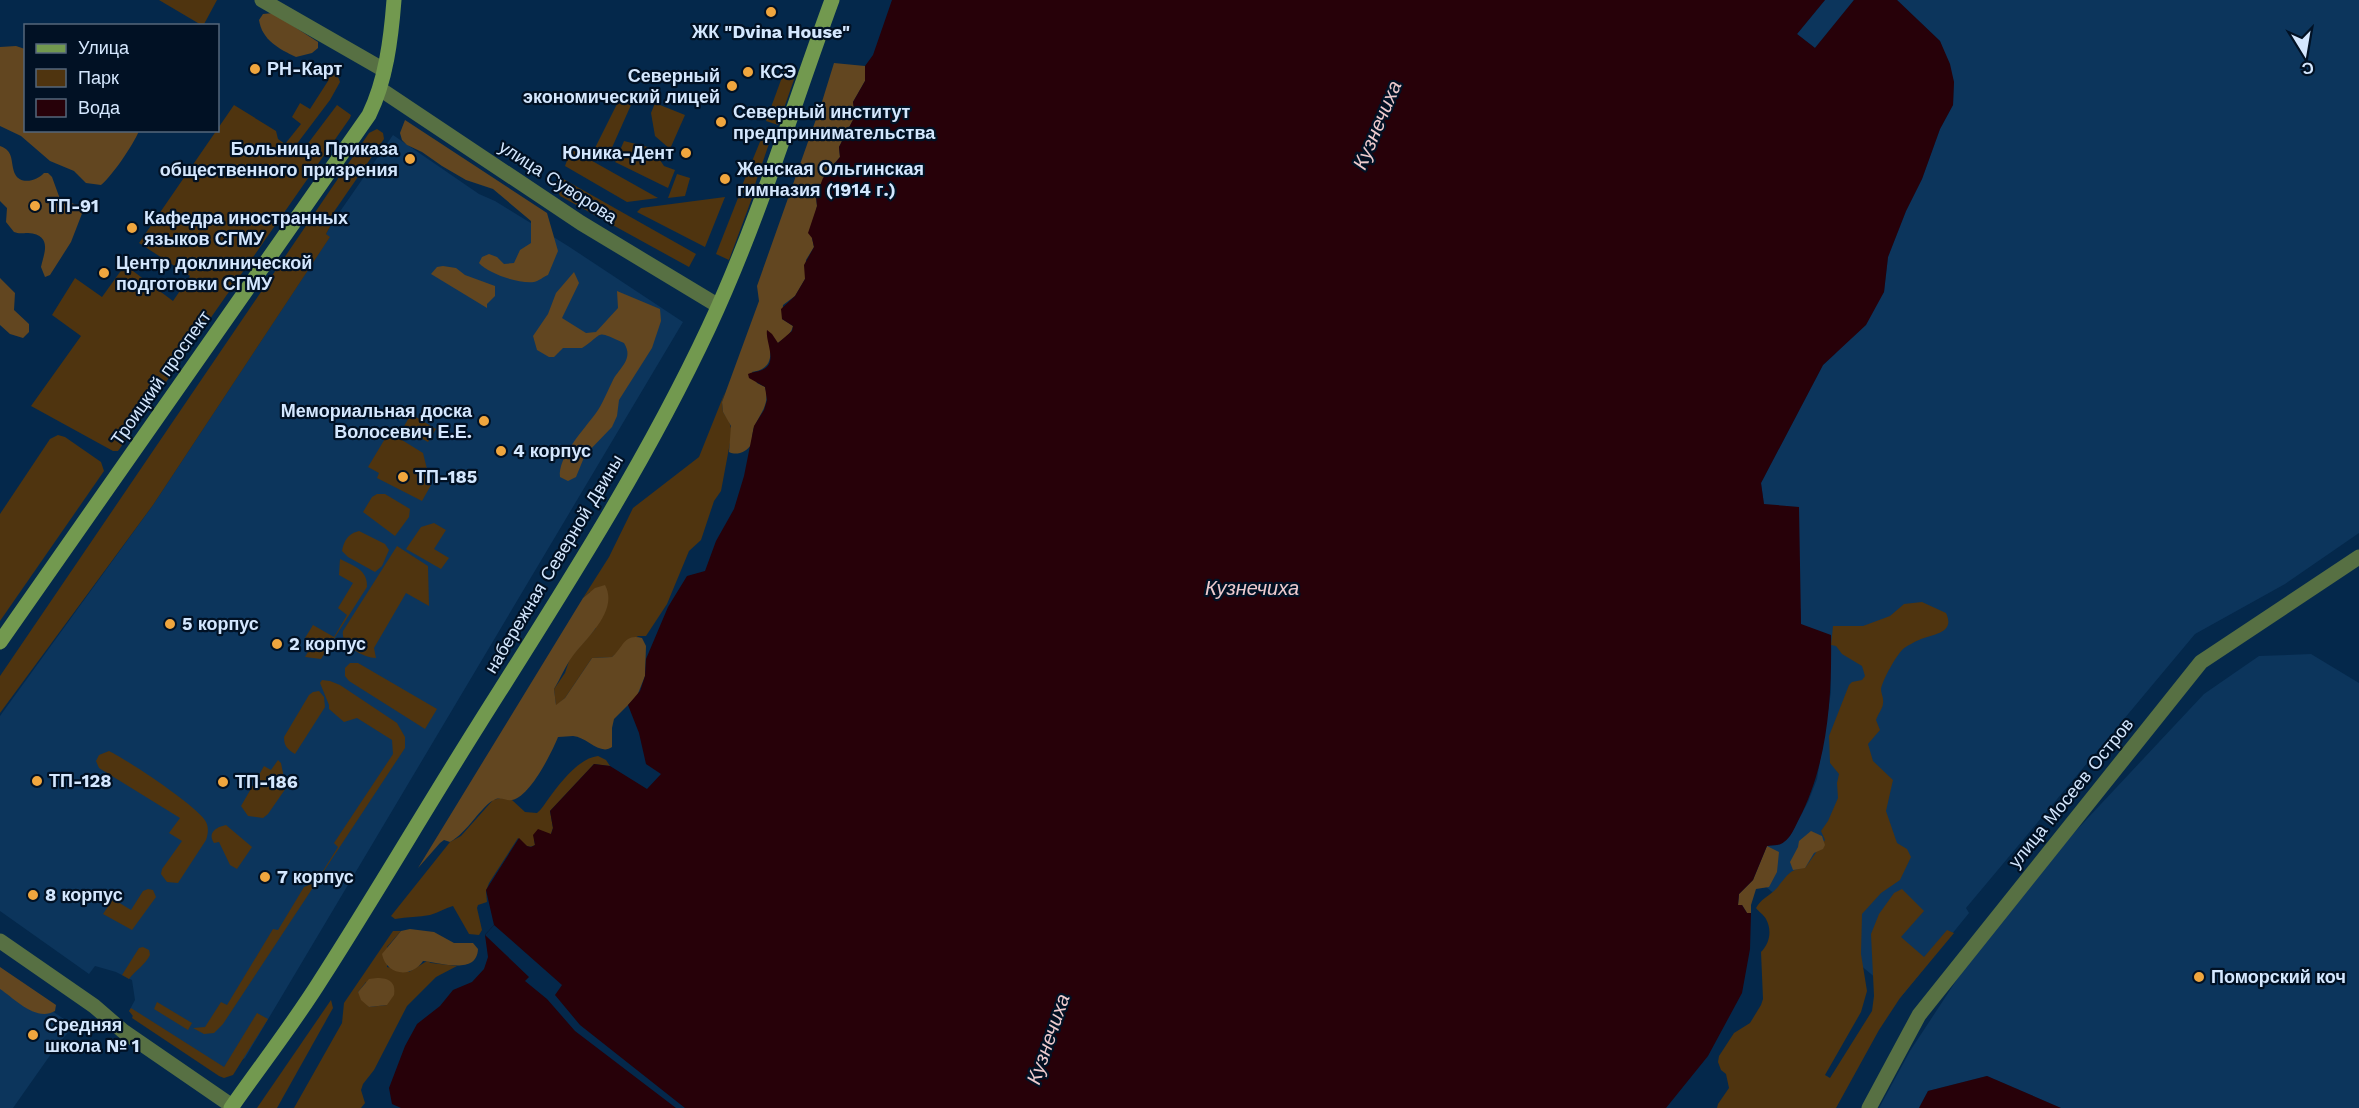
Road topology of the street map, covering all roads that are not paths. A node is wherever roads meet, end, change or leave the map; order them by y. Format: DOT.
graph roads {
  1 [pos="262,0"];
  2 [pos="394,0"];
  3 [pos="832,0"];
  4 [pos="384,70"];
  5 [pos="380,89"];
  6 [pos="717,305"];
  7 [pos="2359,557"];
  8 [pos="0,642"];
  9 [pos="0,941"];
  10 [pos="231,1107"];
  11 [pos="1869,1108"];
  1 -- 4 [label="street"];
  2 -- 4 [label="street, Троицкий проспект"];
  3 -- 6 [label="street, набережная Северной Двины"];
  4 -- 5 [label="street, Троицкий проспект"];
  5 -- 6 [label="street, улица Суворова"];
  5 -- 8 [label="street, Троицкий проспект"];
  6 -- 10 [label="street, набережная Северной Двины"];
  7 -- 11 [label="street, улица Мосеев Остров"];
  9 -- 10 [label="street"];
}
